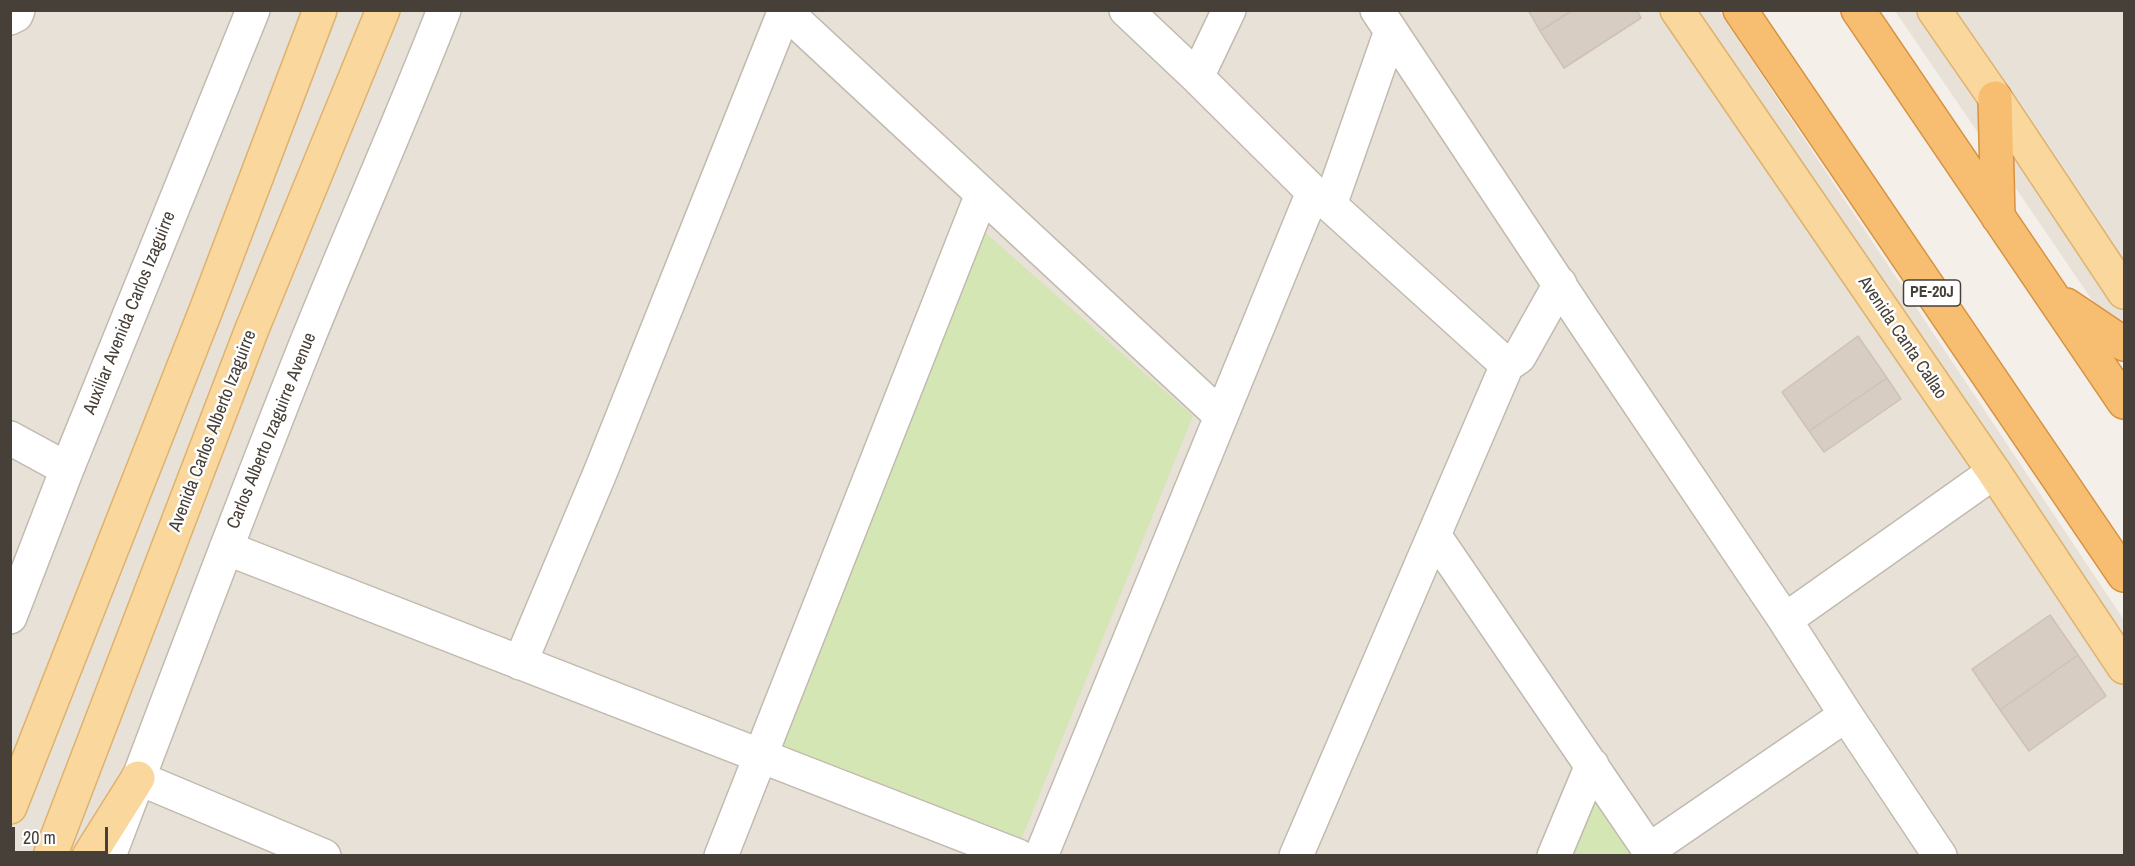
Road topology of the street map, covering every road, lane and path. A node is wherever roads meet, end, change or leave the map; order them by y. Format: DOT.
graph roads {
  1 [pos="18,10"];
  2 [pos="254,10"];
  3 [pos="320,10"];
  4 [pos="383,10"];
  5 [pos="444,10"];
  6 [pos="1126,10"];
  7 [pos="1229,10"];
  8 [pos="1677,10"];
  9 [pos="1740,10"];
  10 [pos="1858,10"];
  11 [pos="1934,10"];
  12 [pos="785,11"];
  13 [pos="10,18"];
  14 [pos="1384,21"];
  15 [pos="1197,77"];
  16 [pos="1995,98"];
  17 [pos="982,194"];
  18 [pos="1321,198"];
  19 [pos="1998,217"];
  20 [pos="1560,284"];
  21 [pos="2124,292"];
  22 [pos="2052,295"];
  23 [pos="206,310"];
  24 [pos="252,329"];
  25 [pos="2124,345"];
  26 [pos="1508,365"];
  27 [pos="2124,402"];
  28 [pos="1221,416"];
  29 [pos="10,438"];
  30 [pos="67,469"];
  31 [pos="1994,472"];
  32 [pos="1434,535"];
  33 [pos="226,548"];
  34 [pos="2124,575"];
  35 [pos="10,617"];
  36 [pos="1785,620"];
  37 [pos="520,663"];
  38 [pos="2124,667"];
  39 [pos="61,676"];
  40 [pos="1846,715"];
  41 [pos="10,746"];
  42 [pos="761,756"];
  43 [pos="1592,765"];
  44 [pos="138,778"];
  45 [pos="10,807"];
  46 [pos="1651,853"];
  47 [pos="50,855"];
  48 [pos="89,855"];
  49 [pos="109,855"];
  50 [pos="324,855"];
  51 [pos="722,855"];
  52 [pos="1018,855"];
  53 [pos="1041,855"];
  54 [pos="1296,855"];
  55 [pos="1554,855"];
  56 [pos="1940,855"];
  1 -- 13 [label="street"];
  2 -- 30 [label="street, Auxiliar Avenida Carlos Izaguirre"];
  3 -- 23 [label="main road"];
  4 -- 24 [label="main road, Avenida Carlos Alberto Izaguirre"];
  5 -- 33 [label="street, Carlos Alberto Izaguirre Avenue"];
  6 -- 15 [label="street"];
  7 -- 15 [label="street"];
  8 -- 31 [label="main road, Avenida Canta Callao"];
  9 -- 34 [label="highway, PE-20J"];
  10 -- 19 [label="highway"];
  11 -- 16 [label="main road"];
  12 -- 17 [label="street"];
  12 -- 37 [label="street"];
  14 -- 18 [label="street"];
  14 -- 20 [label="street"];
  15 -- 18 [label="street"];
  16 -- 19 [label="highway"];
  16 -- 21 [label="main road"];
  17 -- 28 [label="street"];
  17 -- 42 [label="street"];
  18 -- 26 [label="street"];
  18 -- 28 [label="street"];
  19 -- 22 [label="highway"];
  20 -- 26 [label="street"];
  20 -- 36 [label="street"];
  22 -- 25 [label="highway"];
  22 -- 27 [label="highway"];
  23 -- 24 [label="main road"];
  23 -- 39 [label="main road"];
  24 -- 47 [label="main road, Avenida Carlos Alberto Izaguirre"];
  26 -- 32 [label="street"];
  28 -- 53 [label="street"];
  29 -- 30 [label="street"];
  30 -- 35 [label="street, Auxiliar Avenida Carlos Izaguirre"];
  31 -- 36 [label="street"];
  31 -- 38 [label="main road, Avenida Canta Callao"];
  32 -- 43 [label="street"];
  32 -- 54 [label="street"];
  33 -- 37 [label="street"];
  33 -- 44 [label="street, Carlos Alberto Izaguirre Avenue"];
  36 -- 40 [label="street"];
  37 -- 42 [label="street"];
  39 -- 41 [label="main road"];
  39 -- 45 [label="main road"];
  40 -- 46 [label="street"];
  40 -- 56 [label="street"];
  42 -- 51 [label="street"];
  42 -- 52 [label="street"];
  43 -- 46 [label="street"];
  43 -- 55 [label="street"];
  44 -- 48 [label="main road"];
  44 -- 49 [label="street, Carlos Alberto Izaguirre Avenue"];
  44 -- 50 [label="street"];
}
